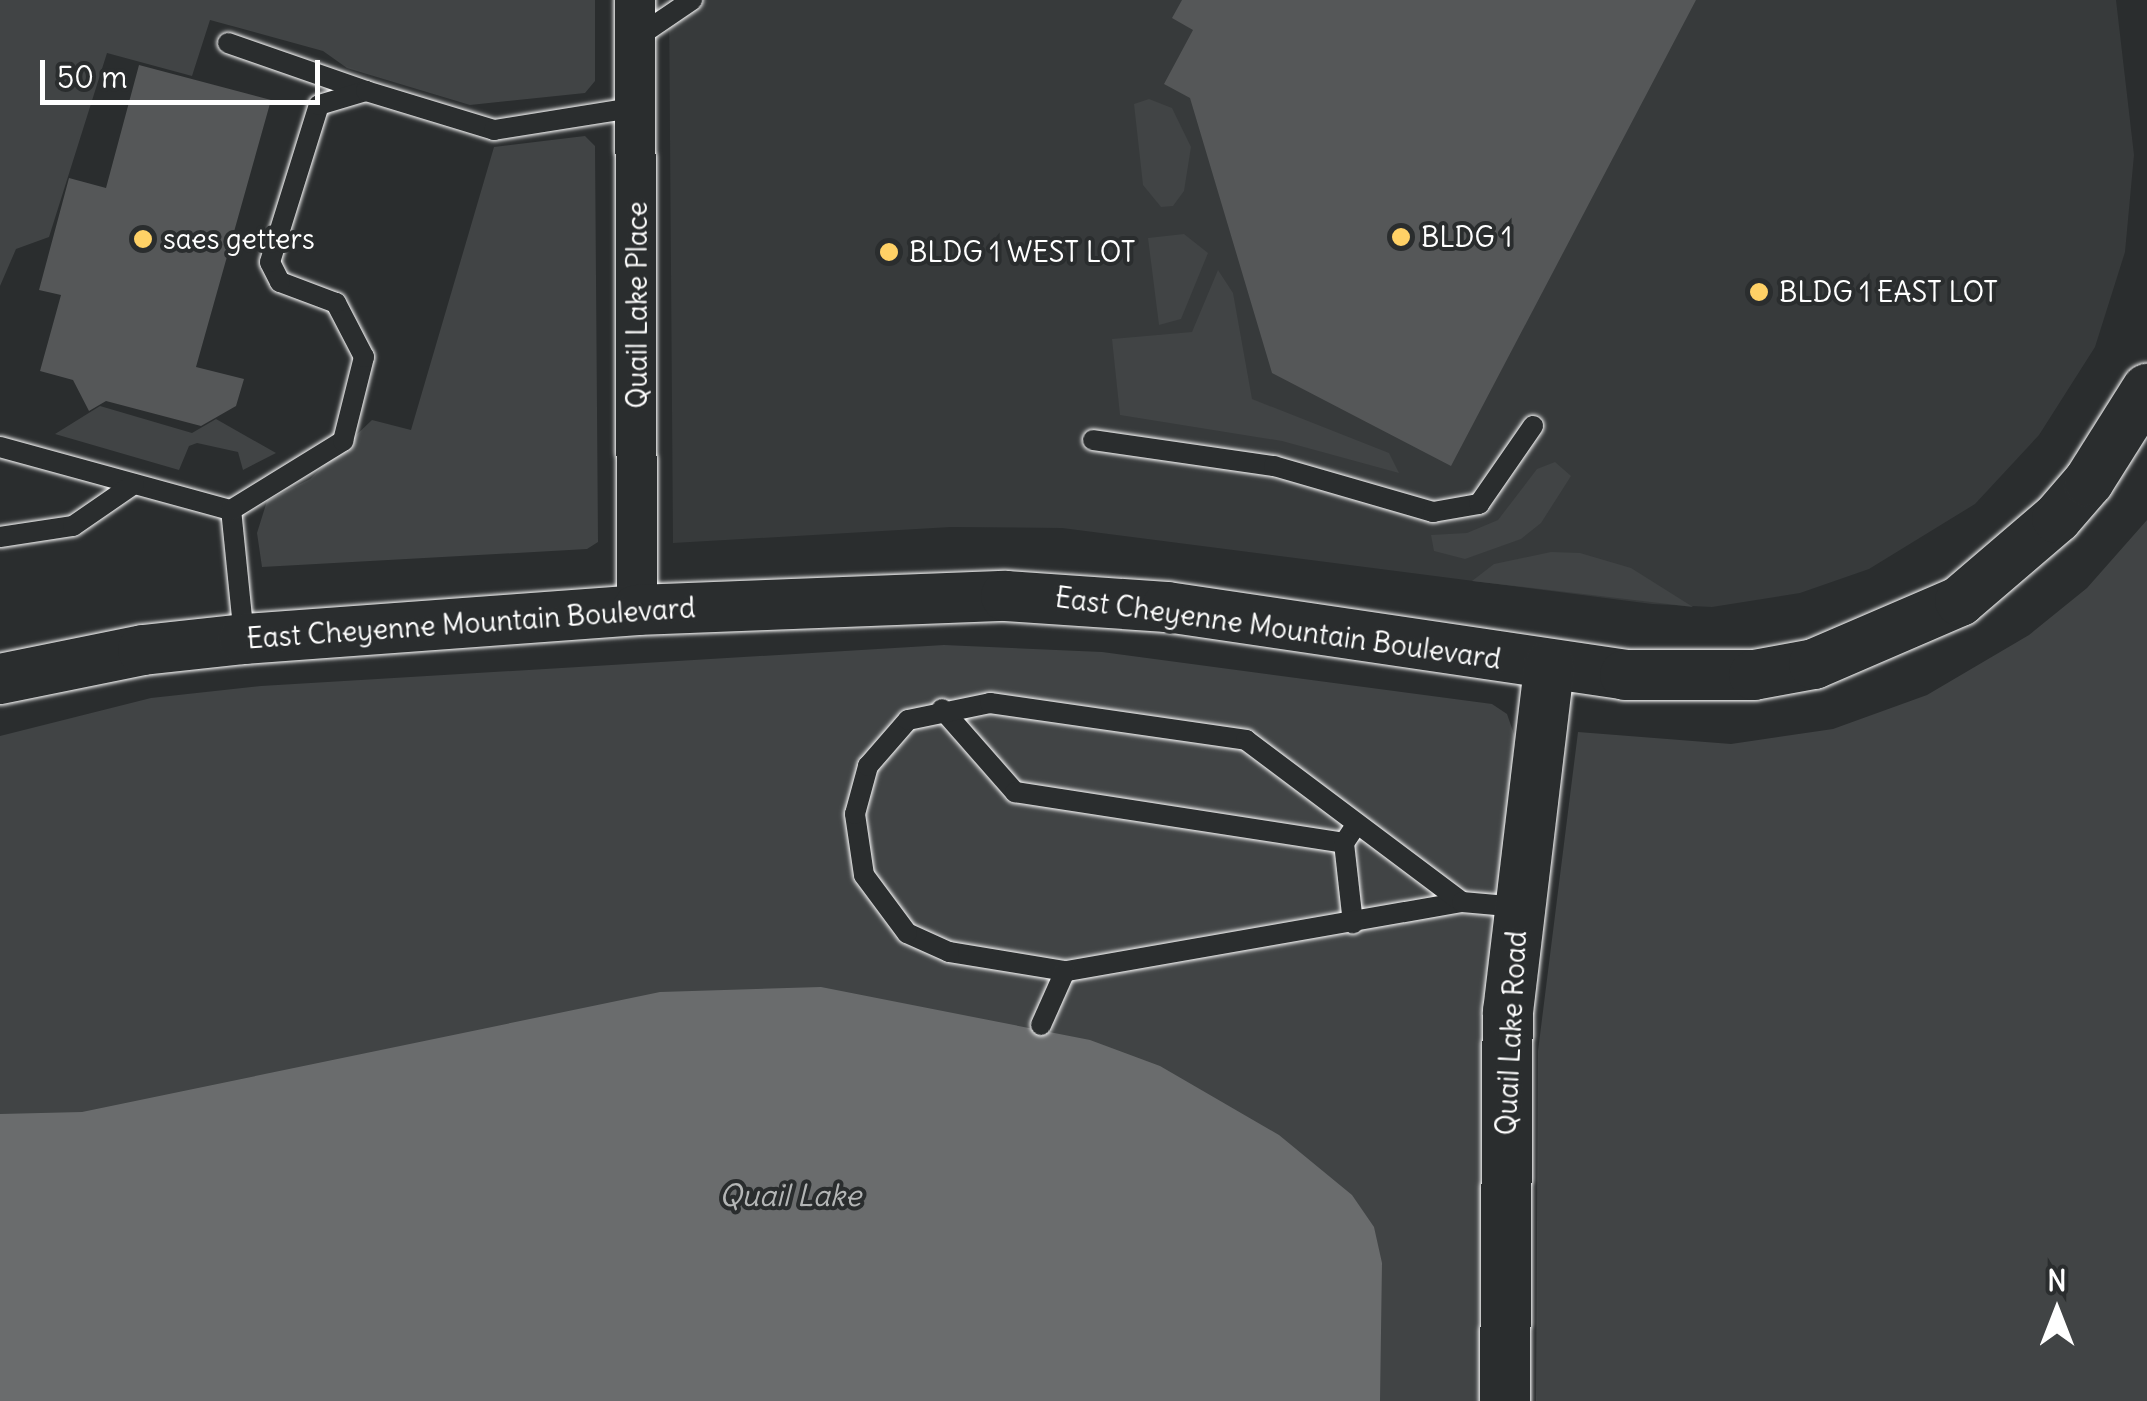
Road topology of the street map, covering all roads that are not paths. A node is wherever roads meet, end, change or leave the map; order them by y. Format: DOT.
graph roads {
  1 [pos="692,0"];
  2 [pos="636,19"];
  3 [pos="228,43"];
  4 [pos="366,90"];
  5 [pos="637,107"];
  6 [pos="2147,389"];
  7 [pos="1533,426"];
  8 [pos="1093,440"];
  9 [pos="0,447"];
  10 [pos="134,484"];
  11 [pos="231,510"];
  12 [pos="0,537"];
  13 [pos="637,610"];
  14 [pos="244,639"];
  15 [pos="1549,666"];
  16 [pos="0,679"];
  17 [pos="942,709"];
  18 [pos="1357,824"];
  19 [pos="1344,843"];
  20 [pos="1462,902"];
  21 [pos="1520,906"];
  22 [pos="1353,923"];
  23 [pos="1065,971"];
  24 [pos="1042,1025"];
  25 [pos="1505,1401"];
  1 -- 2 [label="lane"];
  2 -- 5 [label="street, Quail Lake Place"];
  3 -- 4 [label="lane"];
  4 -- 5 [label="lane"];
  4 -- 11 [label="lane"];
  5 -- 13 [label="street, Quail Lake Place"];
  6 -- 15 [label="street, East Cheyenne Mountain Boulevard"];
  7 -- 8 [label="lane"];
  9 -- 10 [label="lane"];
  10 -- 11 [label="lane"];
  10 -- 12 [label="lane"];
  11 -- 14 [label="lane"];
  13 -- 14 [label="street, East Cheyenne Mountain Boulevard"];
  13 -- 15 [label="street, East Cheyenne Mountain Boulevard"];
  14 -- 16 [label="street, East Cheyenne Mountain Boulevard"];
  15 -- 21 [label="street, Quail Lake Road"];
  17 -- 18 [label="lane"];
  17 -- 19 [label="lane"];
  17 -- 23 [label="lane"];
  18 -- 19 [label="lane"];
  18 -- 20 [label="lane"];
  19 -- 22 [label="lane"];
  20 -- 21 [label="lane"];
  20 -- 22 [label="lane"];
  21 -- 25 [label="street, Quail Lake Road"];
  22 -- 23 [label="lane"];
  23 -- 24 [label="lane"];
}
